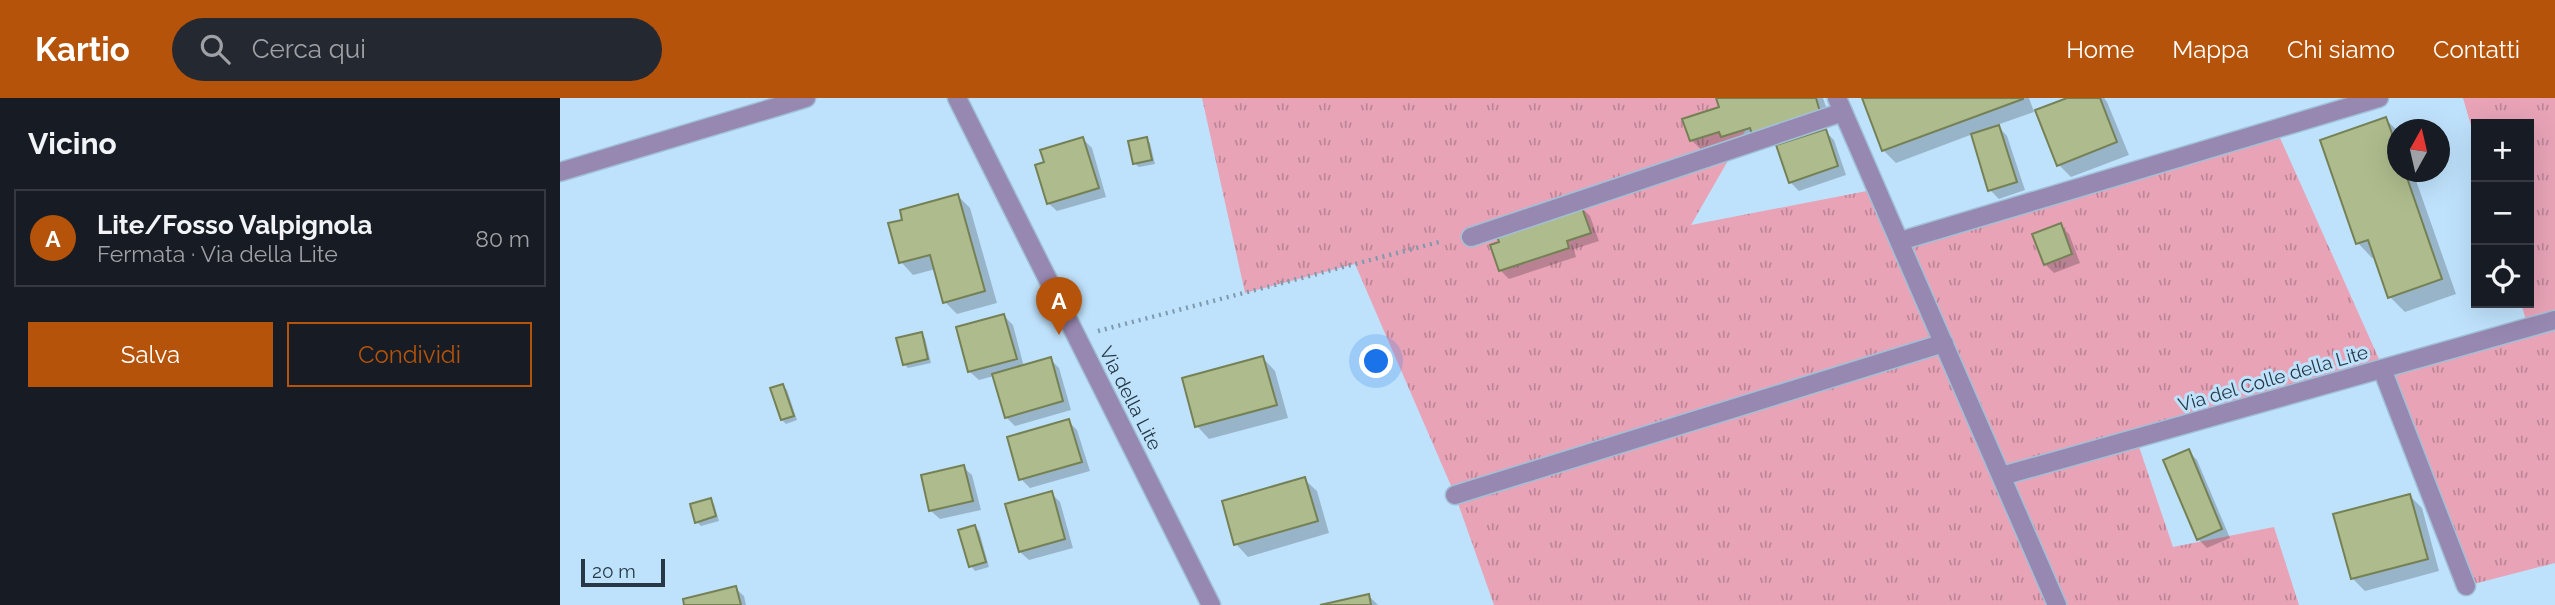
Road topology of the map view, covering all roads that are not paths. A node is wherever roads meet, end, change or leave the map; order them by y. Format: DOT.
graph roads {
  1 [pos="806,98"];
  2 [pos="957,98"];
  3 [pos="2379,98"];
  4 [pos="1840,105"];
  5 [pos="560,172"];
  6 [pos="1471,237"];
  7 [pos="1900,240"];
  8 [pos="2555,320"];
  9 [pos="1944,343"];
  10 [pos="2382,369"];
  11 [pos="2002,476"];
  12 [pos="1455,495"];
  13 [pos="2466,586"];
  14 [pos="1211,605"];
  15 [pos="2057,605"];
  1 -- 5 [label="street"];
  2 -- 14 [label="street, Via della Lite"];
  3 -- 7 [label="street"];
  4 -- 6 [label="street"];
  4 -- 7 [label="street"];
  7 -- 9 [label="street"];
  8 -- 10 [label="street, Via del Colle della Lite"];
  9 -- 11 [label="street"];
  9 -- 12 [label="street"];
  10 -- 11 [label="street, Via del Colle della Lite"];
  10 -- 13 [label="street"];
  11 -- 15 [label="street"];
}
